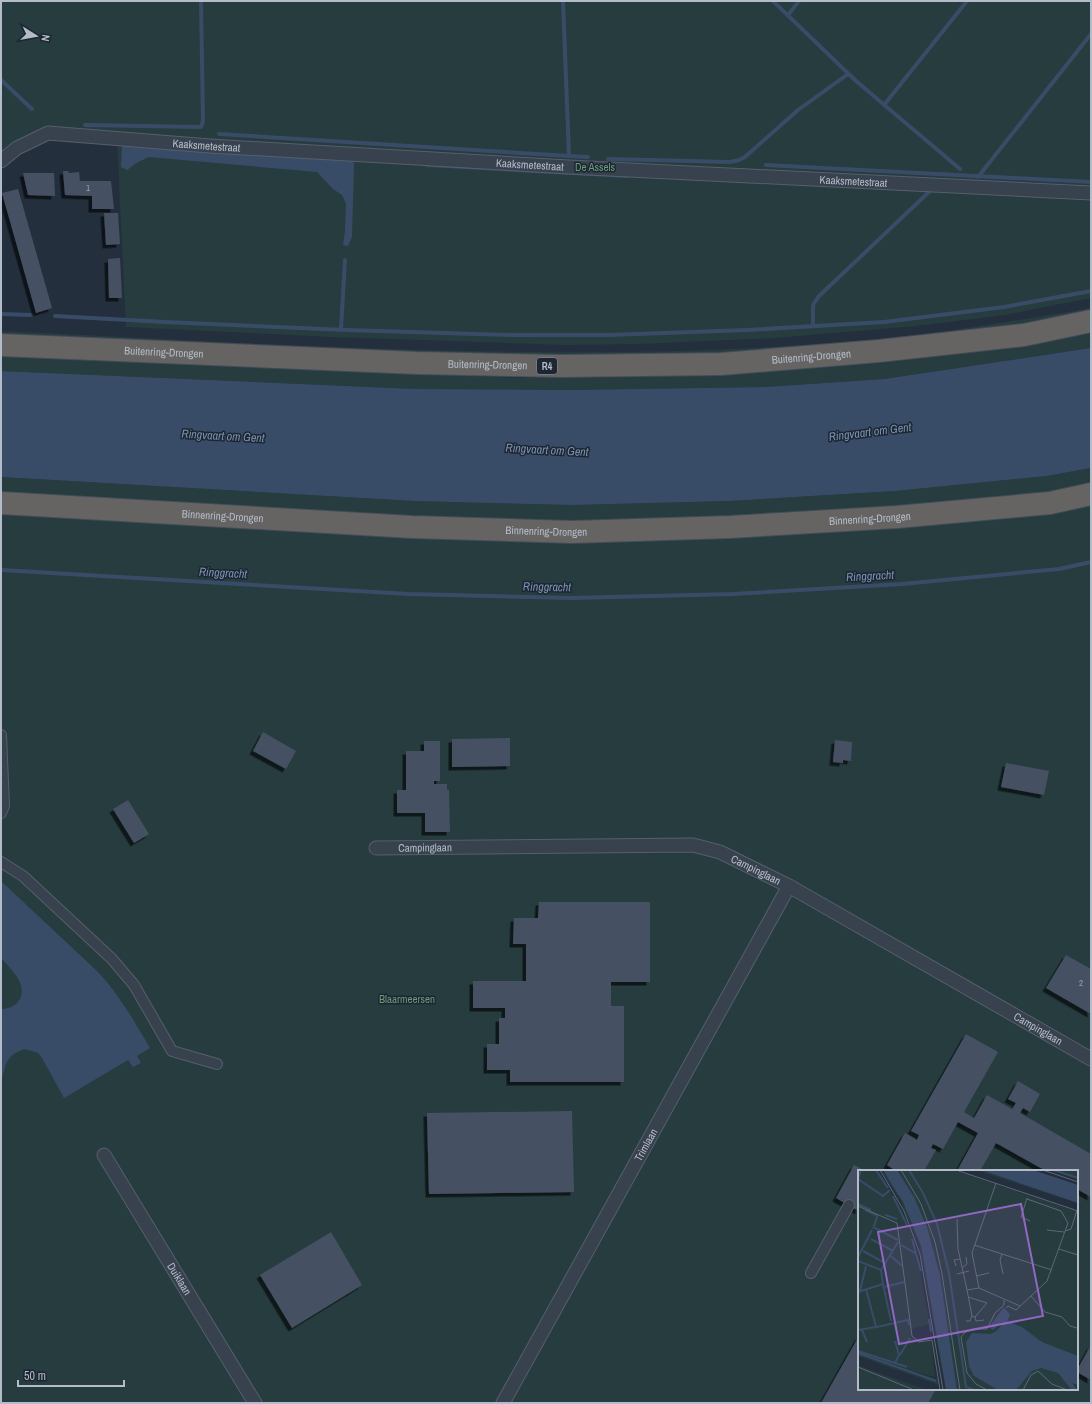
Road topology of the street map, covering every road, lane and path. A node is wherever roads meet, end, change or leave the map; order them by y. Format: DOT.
graph roads {
  1 [pos="1,161"];
  2 [pos="1091,193"];
  3 [pos="1091,322"];
  4 [pos="1,345"];
  5 [pos="1091,494"];
  6 [pos="1,503"];
  7 [pos="1,735"];
  8 [pos="1,813"];
  9 [pos="376,848"];
  10 [pos="1,862"];
  11 [pos="789,886"];
  12 [pos="1091,1059"];
  13 [pos="217,1064"];
  14 [pos="104,1155"];
  15 [pos="849,1205"];
  16 [pos="810,1273"];
  17 [pos="255,1403"];
  18 [pos="503,1403"];
  1 -- 2 [label="street, Kaaksmetestraat"];
  3 -- 4 [label="highway, Buitenring-Drongen / R4"];
  5 -- 6 [label="highway, Binnenring-Drongen"];
  7 -- 8 [label="street"];
  9 -- 11 [label="street, Campinglaan"];
  10 -- 13 [label="street"];
  11 -- 12 [label="street, Campinglaan"];
  11 -- 18 [label="street, Trimlaan"];
  14 -- 17 [label="street, Duiklaan"];
  15 -- 16 [label="street"];
}
